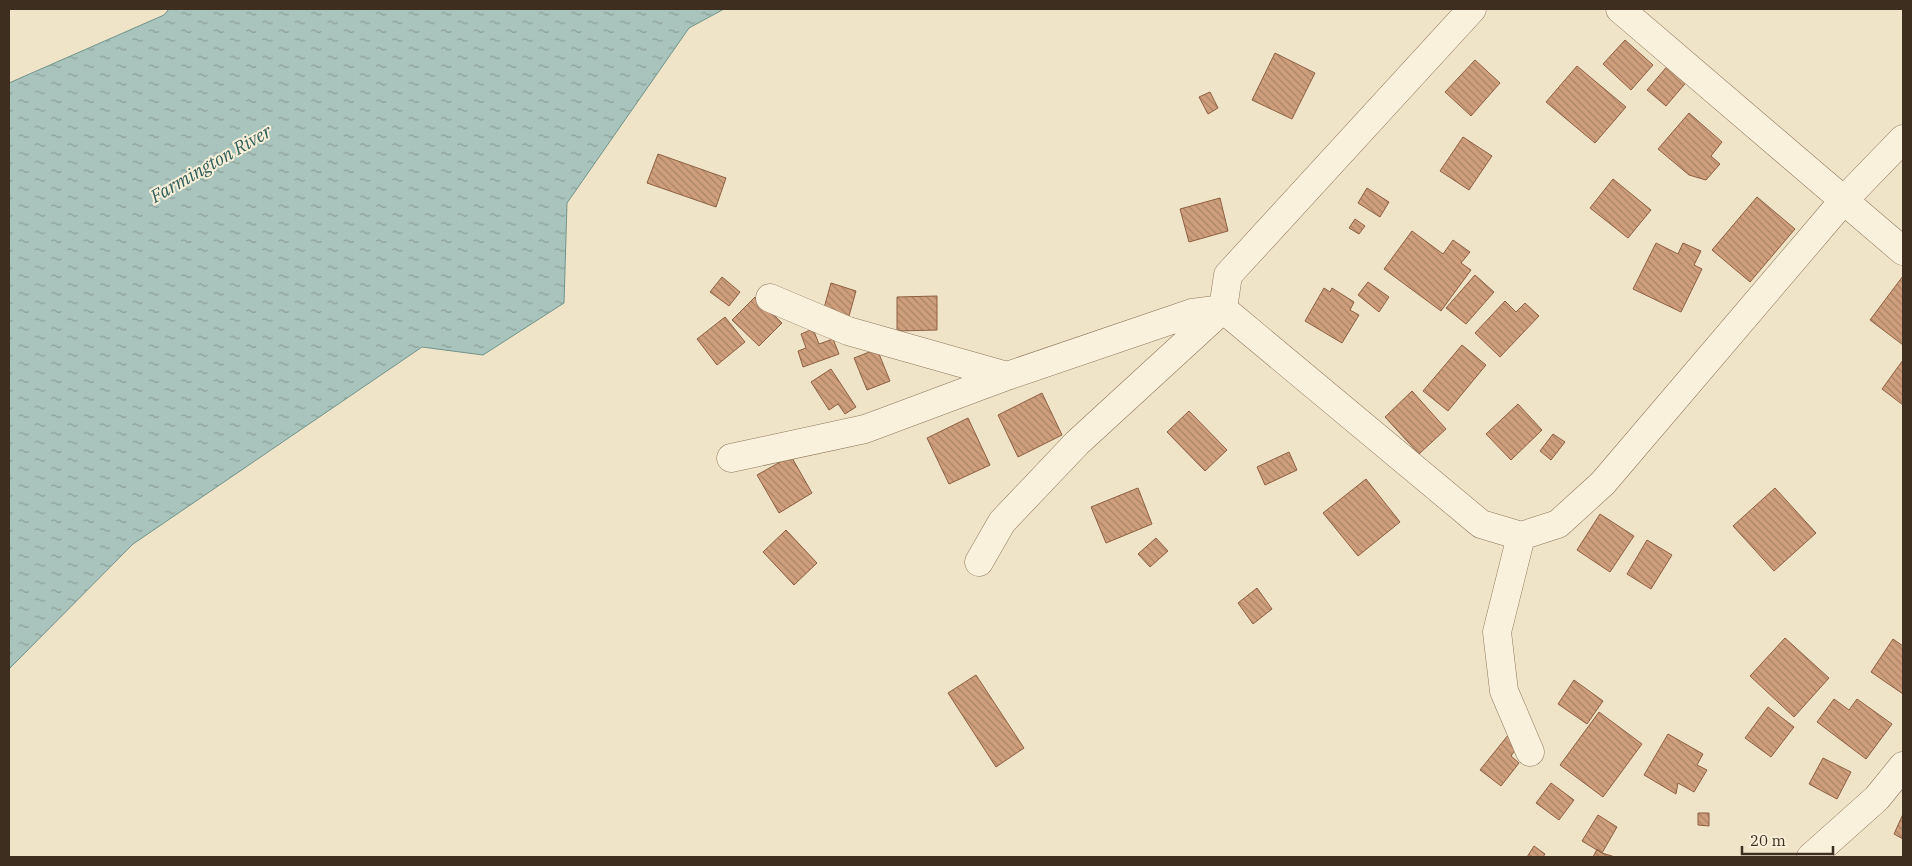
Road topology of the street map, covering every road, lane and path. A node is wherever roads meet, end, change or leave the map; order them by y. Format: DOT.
graph roads {
  1 [pos="1472,9"];
  2 [pos="1620,9"];
  3 [pos="1903,139"];
  4 [pos="1844,200"];
  5 [pos="1903,252"];
  6 [pos="770,298"];
  7 [pos="1223,309"];
  8 [pos="1007,376"];
  9 [pos="731,458"];
  10 [pos="1522,536"];
  11 [pos="980,562"];
  12 [pos="1530,752"];
  13 [pos="1903,766"];
  14 [pos="1811,857"];
  1 -- 7 [label="street"];
  2 -- 4 [label="street"];
  3 -- 4 [label="street"];
  4 -- 5 [label="street"];
  4 -- 10 [label="street"];
  6 -- 8 [label="street"];
  7 -- 8 [label="street"];
  7 -- 10 [label="street"];
  7 -- 11 [label="street"];
  8 -- 9 [label="street"];
  10 -- 12 [label="street"];
  13 -- 14 [label="street"];
}
